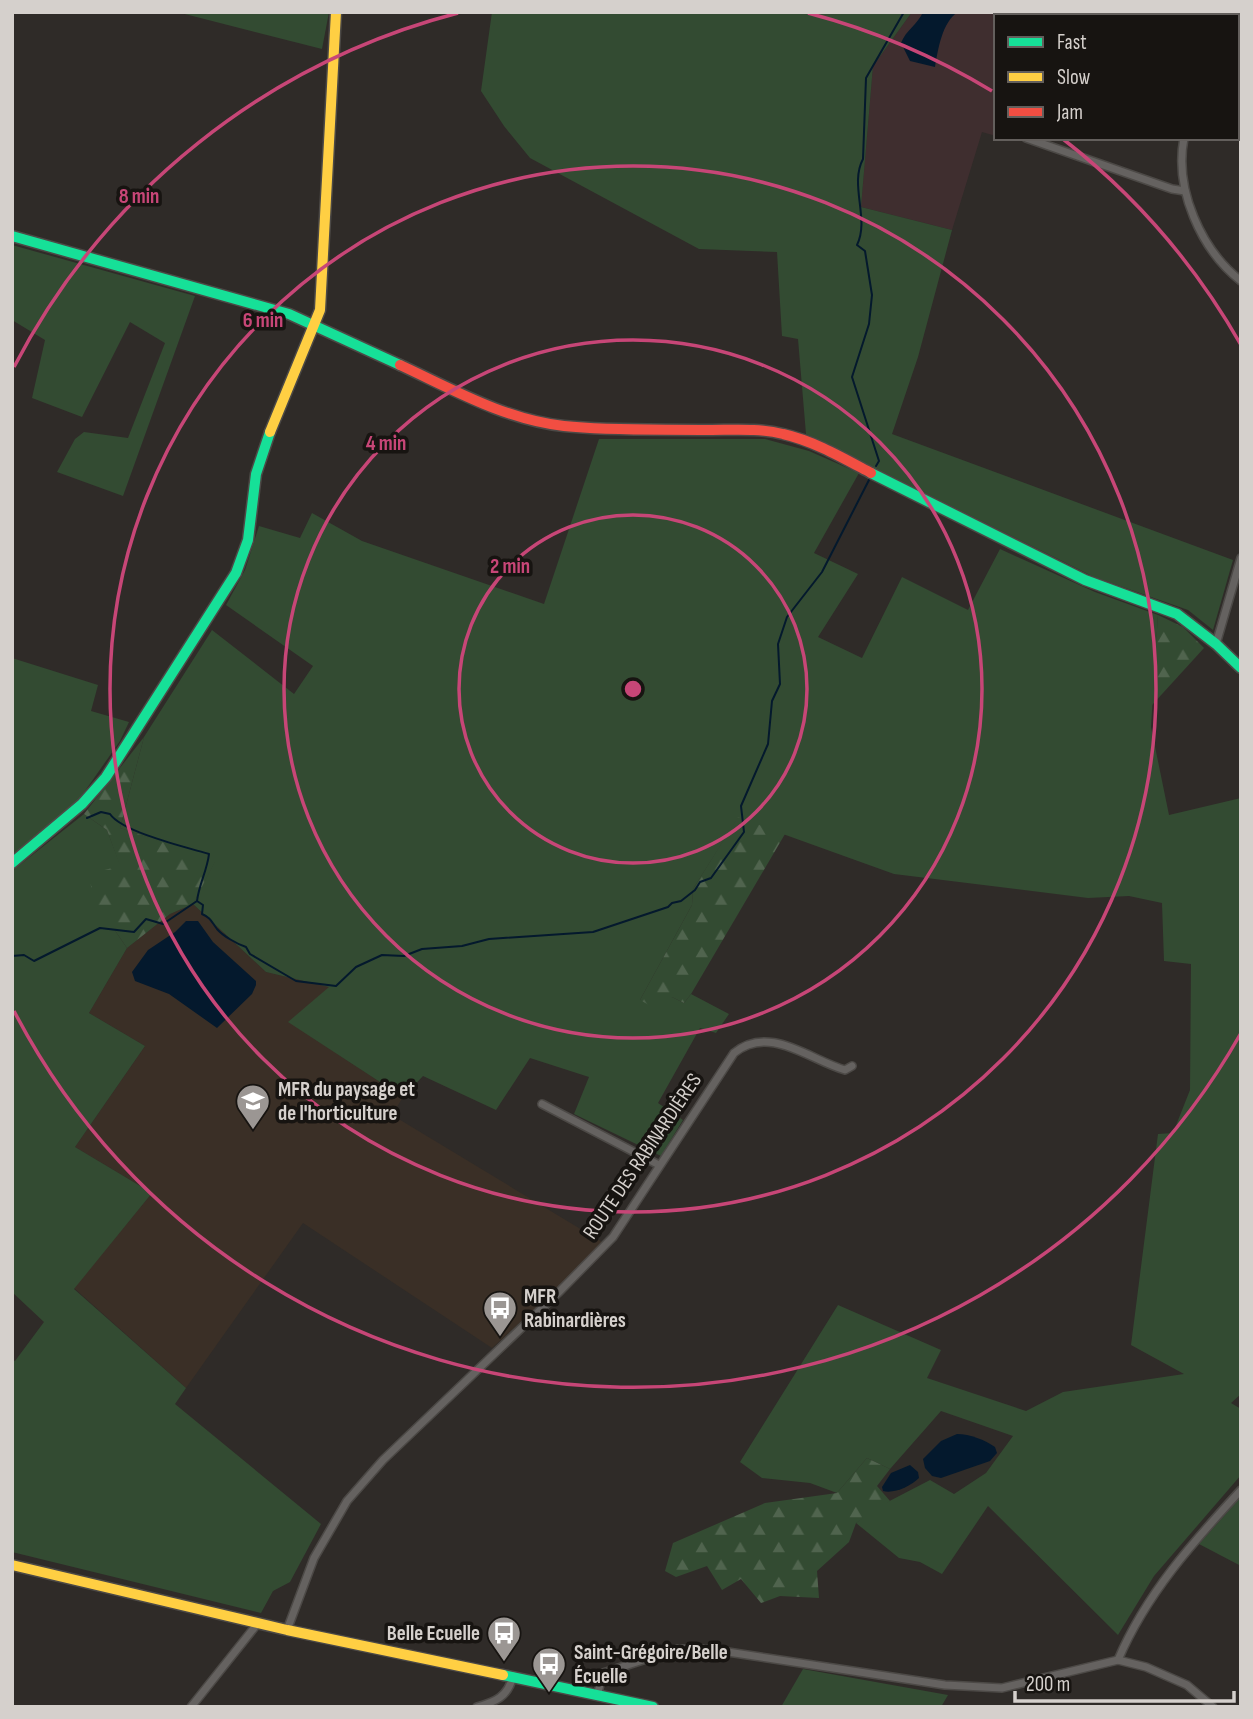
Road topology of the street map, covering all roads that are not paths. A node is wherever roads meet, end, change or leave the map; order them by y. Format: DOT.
graph roads {
  1 [pos="336,12"];
  2 [pos="1032,140"];
  3 [pos="1184,140"];
  4 [pos="1185,191"];
  5 [pos="12,236"];
  6 [pos="1241,281"];
  7 [pos="315,325"];
  8 [pos="1241,558"];
  9 [pos="1216,644"];
  10 [pos="1241,668"];
  11 [pos="12,863"];
  12 [pos="852,1066"];
  13 [pos="542,1104"];
  14 [pos="659,1165"];
  15 [pos="1241,1490"];
  16 [pos="12,1565"];
  17 [pos="258,1623"];
  18 [pos="287,1630"];
  19 [pos="1118,1660"];
  20 [pos="513,1676"];
  21 [pos="597,1696"];
  22 [pos="191,1707"];
  23 [pos="477,1707"];
  24 [pos="653,1707"];
  25 [pos="1213,1707"];
  1 -- 7 [label="street"];
  2 -- 4 [label="street"];
  3 -- 4 [label="street"];
  4 -- 6 [label="street"];
  5 -- 7 [label="street"];
  7 -- 9 [label="street"];
  7 -- 11 [label="street"];
  8 -- 9 [label="street"];
  9 -- 10 [label="street"];
  12 -- 14 [label="street, ROUTE DES RABINARDIÈRES"];
  13 -- 14 [label="street"];
  14 -- 18 [label="street, ROUTE DES RABINARDIÈRES"];
  15 -- 19 [label="street"];
  16 -- 17 [label="street"];
  17 -- 18 [label="street"];
  17 -- 22 [label="street"];
  18 -- 20 [label="street"];
  19 -- 21 [label="street"];
  19 -- 25 [label="street"];
  20 -- 21 [label="street"];
  20 -- 23 [label="street"];
  21 -- 24 [label="street"];
}
